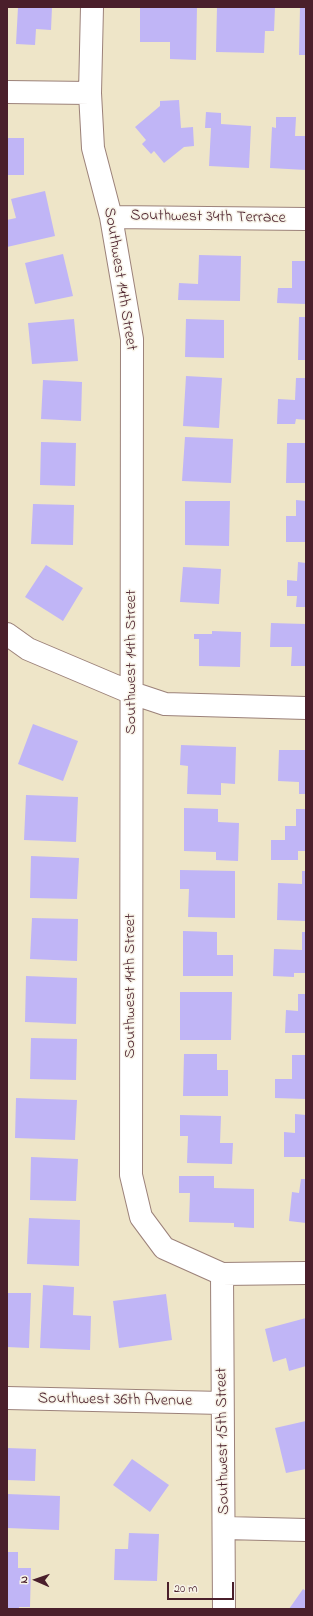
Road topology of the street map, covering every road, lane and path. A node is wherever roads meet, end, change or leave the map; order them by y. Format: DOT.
graph roads {
  1 [pos="92,7"];
  2 [pos="7,92"];
  3 [pos="90,93"];
  4 [pos="111,217"];
  5 [pos="306,219"];
  6 [pos="7,634"];
  7 [pos="132,693"];
  8 [pos="306,708"];
  9 [pos="306,1273"];
  10 [pos="222,1274"];
  11 [pos="7,1398"];
  12 [pos="222,1403"];
  13 [pos="225,1528"];
  14 [pos="306,1530"];
  15 [pos="224,1609"];
  1 -- 3 [label="street, Southwest 14th Street"];
  2 -- 3 [label="street"];
  3 -- 4 [label="street, Southwest 14th Street"];
  4 -- 5 [label="street, Southwest 34th Terrace"];
  4 -- 7 [label="street, Southwest 14th Street"];
  6 -- 7 [label="street"];
  7 -- 8 [label="street"];
  7 -- 10 [label="street, Southwest 14th Street"];
  9 -- 10 [label="street"];
  10 -- 12 [label="street, Southwest 15th Street"];
  11 -- 12 [label="street, Southwest 36th Avenue"];
  12 -- 13 [label="street, Southwest 15th Street"];
  13 -- 14 [label="street"];
  13 -- 15 [label="street, Southwest 15th Street"];
}
